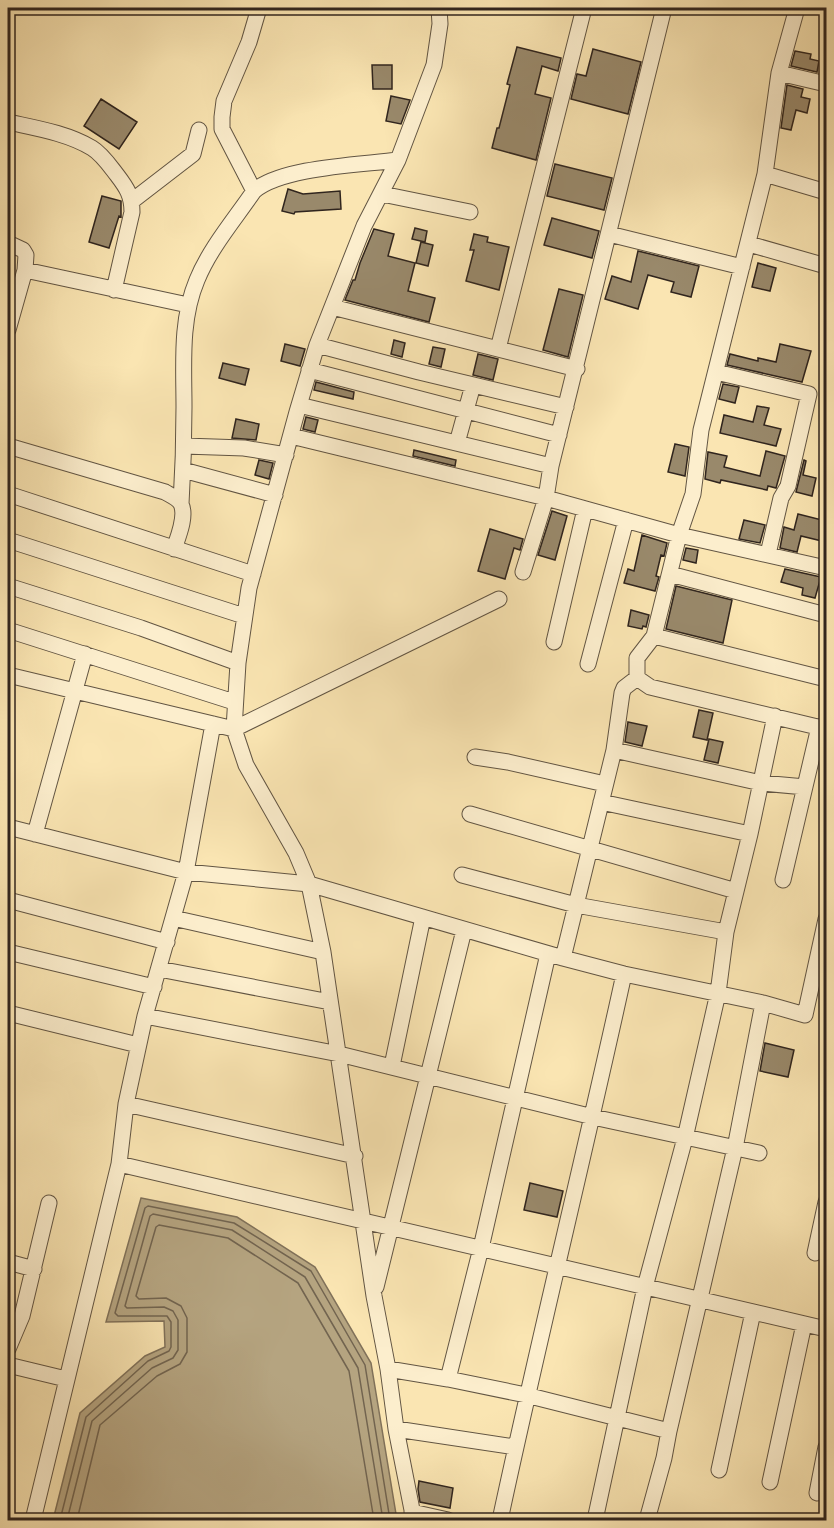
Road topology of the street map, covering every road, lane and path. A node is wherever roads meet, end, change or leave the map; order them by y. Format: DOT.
graph roads {
  1 [pos="259,8"];
  2 [pos="439,8"];
  3 [pos="584,8"];
  4 [pos="664,8"];
  5 [pos="797,8"];
  6 [pos="779,73"];
  7 [pos="826,84"];
  8 [pos="8,122"];
  9 [pos="199,130"];
  10 [pos="398,160"];
  11 [pos="765,174"];
  12 [pos="254,190"];
  13 [pos="826,192"];
  14 [pos="381,194"];
  15 [pos="132,201"];
  16 [pos="470,212"];
  17 [pos="609,234"];
  18 [pos="8,243"];
  19 [pos="749,244"];
  20 [pos="826,266"];
  21 [pos="742,267"];
  22 [pos="25,270"];
  23 [pos="114,290"];
  24 [pos="188,305"];
  25 [pos="332,307"];
  26 [pos="9,320"];
  27 [pos="317,345"];
  28 [pos="498,350"];
  29 [pos="577,369"];
  30 [pos="309,370"];
  31 [pos="716,372"];
  32 [pos="473,385"];
  33 [pos="299,405"];
  34 [pos="566,407"];
  35 [pos="466,411"];
  36 [pos="559,435"];
  37 [pos="291,436"];
  38 [pos="457,443"];
  39 [pos="8,446"];
  40 [pos="184,446"];
  41 [pos="286,455"];
  42 [pos="551,466"];
  43 [pos="183,470"];
  44 [pos="8,494"];
  45 [pos="275,495"];
  46 [pos="546,498"];
  47 [pos="181,504"];
  48 [pos="585,509"];
  49 [pos="626,520"];
  50 [pos="680,535"];
  51 [pos="8,540"];
  52 [pos="174,549"];
  53 [pos="768,554"];
  54 [pos="826,568"];
  55 [pos="523,572"];
  56 [pos="253,574"];
  57 [pos="670,574"];
  58 [pos="8,586"];
  59 [pos="499,599"];
  60 [pos="826,615"];
  61 [pos="244,616"];
  62 [pos="8,630"];
  63 [pos="654,636"];
  64 [pos="554,642"];
  65 [pos="85,654"];
  66 [pos="238,663"];
  67 [pos="588,664"];
  68 [pos="8,675"];
  69 [pos="637,678"];
  70 [pos="826,679"];
  71 [pos="74,691"];
  72 [pos="234,702"];
  73 [pos="775,716"];
  74 [pos="213,724"];
  75 [pos="823,728"];
  76 [pos="234,729"];
  77 [pos="614,750"];
  78 [pos="475,757"];
  79 [pos="761,783"];
  80 [pos="605,784"];
  81 [pos="805,787"];
  82 [pos="601,802"];
  83 [pos="470,813"];
  84 [pos="8,827"];
  85 [pos="35,834"];
  86 [pos="750,834"];
  87 [pos="590,848"];
  88 [pos="186,872"];
  89 [pos="462,875"];
  90 [pos="783,880"];
  91 [pos="309,884"];
  92 [pos="736,891"];
  93 [pos="8,900"];
  94 [pos="576,905"];
  95 [pos="423,917"];
  96 [pos="173,918"];
  97 [pos="826,919"];
  98 [pos="464,930"];
  99 [pos="726,932"];
  100 [pos="167,942"];
  101 [pos="8,952"];
  102 [pos="323,952"];
  103 [pos="556,956"];
  104 [pos="159,969"];
  105 [pos="624,974"];
  106 [pos="154,987"];
  107 [pos="718,993"];
  108 [pos="330,1002"];
  109 [pos="763,1003"];
  110 [pos="8,1013"];
  111 [pos="145,1016"];
  112 [pos="138,1045"];
  113 [pos="339,1054"];
  114 [pos="392,1066"];
  115 [pos="428,1076"];
  116 [pos="515,1098"];
  117 [pos="126,1104"];
  118 [pos="593,1117"];
  119 [pos="685,1138"];
  120 [pos="735,1148"];
  121 [pos="759,1153"];
  122 [pos="355,1156"];
  123 [pos="118,1164"];
  124 [pos="826,1202"];
  125 [pos="49,1203"];
  126 [pos="364,1222"];
  127 [pos="391,1228"];
  128 [pos="481,1248"];
  129 [pos="815,1253"];
  130 [pos="8,1262"];
  131 [pos="556,1266"];
  132 [pos="34,1269"];
  133 [pos="645,1287"];
  134 [pos="374,1296"];
  135 [pos="701,1300"];
  136 [pos="753,1312"];
  137 [pos="15,1314"];
  138 [pos="804,1324"];
  139 [pos="826,1329"];
  140 [pos="8,1349"];
  141 [pos="8,1365"];
  142 [pos="388,1369"];
  143 [pos="448,1378"];
  144 [pos="66,1379"];
  145 [pos="526,1395"];
  146 [pos="618,1419"];
  147 [pos="396,1429"];
  148 [pos="669,1431"];
  149 [pos="515,1447"];
  150 [pos="826,1447"];
  151 [pos="719,1470"];
  152 [pos="770,1482"];
  153 [pos="817,1493"];
  154 [pos="413,1516"];
  155 [pos="33,1521"];
  156 [pos="448,1521"];
  157 [pos="500,1521"];
  158 [pos="595,1521"];
  159 [pos="647,1521"];
  1 -- 12 [label="street"];
  2 -- 10 [label="street"];
  3 -- 28 [label="street"];
  4 -- 17 [label="street"];
  5 -- 6 [label="street"];
  6 -- 7 [label="street"];
  6 -- 11 [label="street"];
  8 -- 15 [label="street"];
  9 -- 15 [label="street"];
  10 -- 12 [label="street"];
  10 -- 14 [label="street"];
  11 -- 13 [label="street"];
  11 -- 19 [label="street"];
  12 -- 24 [label="street"];
  14 -- 16 [label="street"];
  14 -- 25 [label="street"];
  15 -- 23 [label="street"];
  17 -- 21 [label="street"];
  17 -- 29 [label="street"];
  18 -- 22 [label="street"];
  19 -- 20 [label="street"];
  19 -- 21 [label="street"];
  21 -- 31 [label="street"];
  22 -- 23 [label="street"];
  22 -- 26 [label="street"];
  23 -- 24 [label="street"];
  24 -- 40 [label="street"];
  25 -- 27 [label="street"];
  25 -- 28 [label="street"];
  27 -- 30 [label="street"];
  27 -- 32 [label="street"];
  28 -- 29 [label="street"];
  29 -- 34 [label="street"];
  30 -- 33 [label="street"];
  30 -- 35 [label="street"];
  31 -- 50 [label="street"];
  31 -- 53 [label="street"];
  32 -- 34 [label="street"];
  32 -- 35 [label="street"];
  33 -- 37 [label="street"];
  33 -- 38 [label="street"];
  34 -- 36 [label="street"];
  35 -- 36 [label="street"];
  35 -- 38 [label="street"];
  36 -- 42 [label="street"];
  37 -- 41 [label="street"];
  37 -- 46 [label="street"];
  38 -- 42 [label="street"];
  39 -- 47 [label="street"];
  40 -- 41 [label="street"];
  40 -- 43 [label="street"];
  41 -- 45 [label="street"];
  42 -- 46 [label="street"];
  43 -- 45 [label="street"];
  43 -- 47 [label="street"];
  44 -- 52 [label="street"];
  45 -- 56 [label="street"];
  46 -- 48 [label="street"];
  46 -- 55 [label="street"];
  47 -- 52 [label="street"];
  48 -- 49 [label="street"];
  48 -- 64 [label="street"];
  49 -- 50 [label="street"];
  49 -- 67 [label="street"];
  50 -- 53 [label="street"];
  50 -- 57 [label="street"];
  51 -- 61 [label="street"];
  52 -- 56 [label="street"];
  53 -- 54 [label="street"];
  56 -- 61 [label="street"];
  57 -- 60 [label="street"];
  57 -- 63 [label="street"];
  58 -- 66 [label="street"];
  59 -- 76 [label="street"];
  61 -- 66 [label="street"];
  62 -- 65 [label="street"];
  63 -- 69 [label="street"];
  63 -- 70 [label="street"];
  65 -- 71 [label="street"];
  65 -- 72 [label="street"];
  66 -- 72 [label="street"];
  68 -- 71 [label="street"];
  69 -- 73 [label="street"];
  69 -- 77 [label="street"];
  71 -- 74 [label="street"];
  71 -- 85 [label="street"];
  72 -- 76 [label="street"];
  73 -- 75 [label="street"];
  73 -- 79 [label="street"];
  74 -- 76 [label="street"];
  74 -- 88 [label="street"];
  75 -- 81 [label="street"];
  76 -- 91 [label="street"];
  77 -- 79 [label="street"];
  77 -- 80 [label="street"];
  78 -- 80 [label="street"];
  79 -- 81 [label="street"];
  79 -- 86 [label="street"];
  80 -- 82 [label="street"];
  81 -- 90 [label="street"];
  82 -- 86 [label="street"];
  82 -- 87 [label="street"];
  83 -- 87 [label="street"];
  84 -- 85 [label="street"];
  85 -- 88 [label="street"];
  86 -- 92 [label="street"];
  87 -- 92 [label="street"];
  87 -- 94 [label="street"];
  88 -- 91 [label="street"];
  88 -- 96 [label="street"];
  89 -- 94 [label="street"];
  91 -- 95 [label="street"];
  91 -- 102 [label="street"];
  92 -- 99 [label="street"];
  93 -- 100 [label="street"];
  94 -- 99 [label="street"];
  94 -- 103 [label="street"];
  95 -- 98 [label="street"];
  95 -- 114 [label="street"];
  96 -- 100 [label="street"];
  96 -- 102 [label="street"];
  97 -- 109 [label="street"];
  98 -- 103 [label="street"];
  98 -- 115 [label="street"];
  99 -- 107 [label="street"];
  100 -- 104 [label="street"];
  101 -- 106 [label="street"];
  102 -- 108 [label="street"];
  103 -- 105 [label="street"];
  103 -- 116 [label="street"];
  104 -- 106 [label="street"];
  104 -- 108 [label="street"];
  105 -- 107 [label="street"];
  105 -- 118 [label="street"];
  106 -- 111 [label="street"];
  107 -- 109 [label="street"];
  107 -- 119 [label="street"];
  108 -- 113 [label="street"];
  109 -- 120 [label="street"];
  110 -- 112 [label="street"];
  111 -- 112 [label="street"];
  111 -- 113 [label="street"];
  112 -- 117 [label="street"];
  113 -- 114 [label="street"];
  113 -- 122 [label="street"];
  114 -- 115 [label="street"];
  115 -- 116 [label="street"];
  115 -- 127 [label="street"];
  116 -- 118 [label="street"];
  116 -- 128 [label="street"];
  117 -- 122 [label="street"];
  117 -- 123 [label="street"];
  118 -- 119 [label="street"];
  118 -- 131 [label="street"];
  119 -- 120 [label="street"];
  119 -- 133 [label="street"];
  120 -- 121 [label="street"];
  120 -- 135 [label="street"];
  122 -- 126 [label="street"];
  123 -- 126 [label="street"];
  123 -- 144 [label="street"];
  124 -- 129 [label="street"];
  125 -- 132 [label="street"];
  126 -- 127 [label="street"];
  126 -- 134 [label="street"];
  127 -- 128 [label="street"];
  127 -- 134 [label="street"];
  128 -- 131 [label="street"];
  128 -- 143 [label="street"];
  130 -- 132 [label="street"];
  131 -- 133 [label="street"];
  131 -- 145 [label="street"];
  132 -- 137 [label="street"];
  133 -- 135 [label="street"];
  133 -- 146 [label="street"];
  134 -- 142 [label="street"];
  135 -- 136 [label="street"];
  135 -- 148 [label="street"];
  136 -- 138 [label="street"];
  136 -- 151 [label="street"];
  137 -- 140 [label="street"];
  138 -- 139 [label="street"];
  138 -- 152 [label="street"];
  141 -- 144 [label="street"];
  142 -- 143 [label="street"];
  142 -- 147 [label="street"];
  143 -- 145 [label="street"];
  144 -- 155 [label="street"];
  145 -- 146 [label="street"];
  145 -- 149 [label="street"];
  146 -- 148 [label="street"];
  146 -- 158 [label="street"];
  147 -- 149 [label="street"];
  147 -- 154 [label="street"];
  148 -- 159 [label="street"];
  149 -- 157 [label="street"];
  150 -- 153 [label="street"];
  154 -- 156 [label="street"];
}
